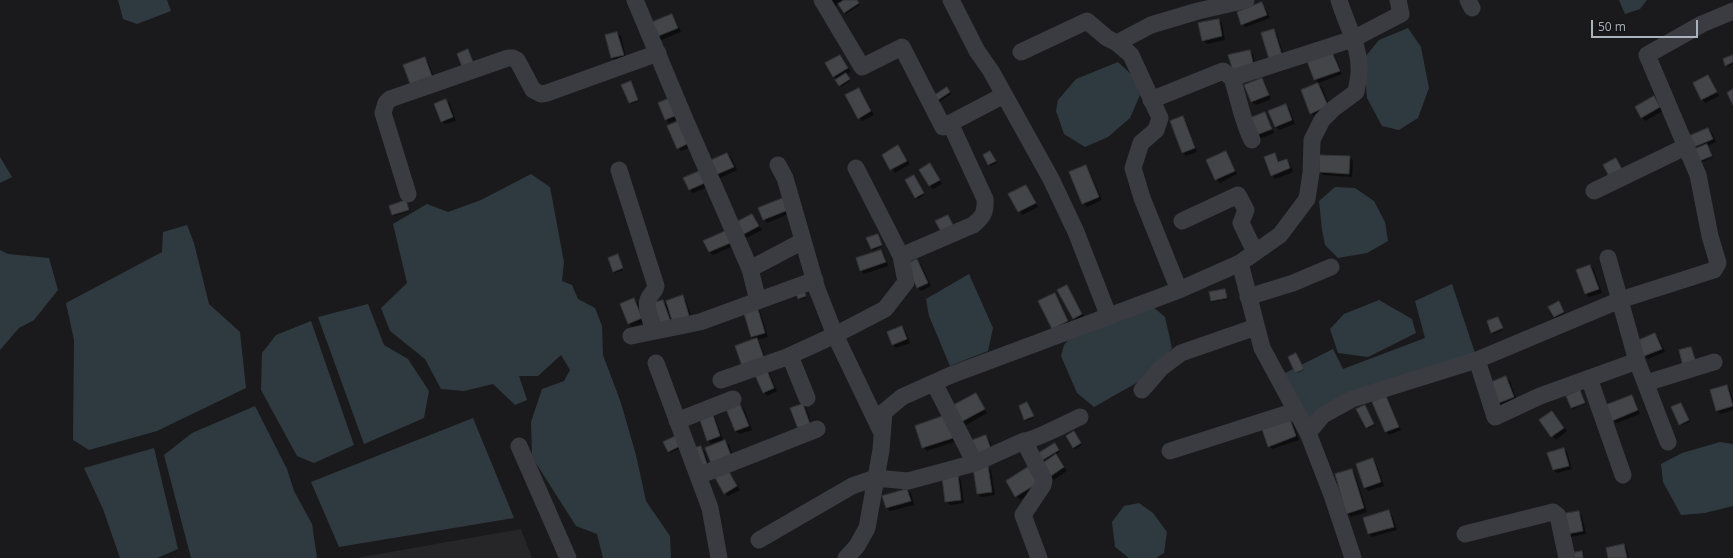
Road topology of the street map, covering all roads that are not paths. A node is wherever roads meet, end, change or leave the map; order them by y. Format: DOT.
graph roads {
  1 [pos="635,0"];
  2 [pos="822,0"];
  3 [pos="951,0"];
  4 [pos="1246,0"];
  5 [pos="1339,0"];
  6 [pos="1398,0"];
  7 [pos="1733,11"];
  8 [pos="1353,39"];
  9 [pos="1118,43"];
  10 [pos="1021,52"];
  11 [pos="658,53"];
  12 [pos="1232,78"];
  13 [pos="1004,95"];
  14 [pos="1151,100"];
  15 [pos="950,123"];
  16 [pos="1252,140"];
  17 [pos="1687,146"];
  18 [pos="778,165"];
  19 [pos="856,168"];
  20 [pos="619,170"];
  21 [pos="1594,191"];
  22 [pos="408,194"];
  23 [pos="1182,221"];
  24 [pos="803,240"];
  25 [pos="1256,252"];
  26 [pos="901,256"];
  27 [pos="1608,258"];
  28 [pos="1240,263"];
  29 [pos="1332,268"];
  30 [pos="750,269"];
  31 [pos="815,280"];
  32 [pos="1179,290"];
  33 [pos="1248,297"];
  34 [pos="1620,300"];
  35 [pos="758,301"];
  36 [pos="1109,317"];
  37 [pos="1256,327"];
  38 [pos="654,331"];
  39 [pos="835,335"];
  40 [pos="631,336"];
  41 [pos="790,356"];
  42 [pos="1477,360"];
  43 [pos="1637,362"];
  44 [pos="1714,362"];
  45 [pos="656,363"];
  46 [pos="1589,378"];
  47 [pos="720,380"];
  48 [pos="934,383"];
  49 [pos="1646,383"];
  50 [pos="1142,390"];
  51 [pos="806,398"];
  52 [pos="734,399"];
  53 [pos="1295,411"];
  54 [pos="1080,417"];
  55 [pos="677,421"];
  56 [pos="817,429"];
  57 [pos="882,433"];
  58 [pos="1308,433"];
  59 [pos="1024,441"];
  60 [pos="1668,442"];
  61 [pos="518,446"];
  62 [pos="1170,451"];
  63 [pos="975,464"];
  64 [pos="1623,475"];
  65 [pos="698,476"];
  66 [pos="875,478"];
  67 [pos="1465,534"];
  68 [pos="759,540"];
  69 [pos="568,558"];
  70 [pos="719,558"];
  71 [pos="846,558"];
  72 [pos="1039,558"];
  73 [pos="1353,558"];
  74 [pos="1567,558"];
  1 -- 11 [label="street"];
  2 -- 15 [label="street"];
  3 -- 13 [label="street"];
  4 -- 9 [label="street"];
  5 -- 8 [label="street"];
  6 -- 8 [label="street"];
  7 -- 17 [label="street"];
  8 -- 12 [label="street"];
  8 -- 25 [label="street"];
  9 -- 10 [label="street"];
  9 -- 14 [label="street"];
  11 -- 22 [label="street"];
  11 -- 30 [label="street"];
  12 -- 14 [label="street"];
  12 -- 16 [label="street"];
  13 -- 15 [label="street"];
  13 -- 36 [label="street"];
  14 -- 32 [label="street"];
  15 -- 26 [label="street"];
  17 -- 21 [label="street"];
  17 -- 34 [label="street"];
  18 -- 24 [label="street"];
  19 -- 26 [label="street"];
  20 -- 38 [label="street"];
  23 -- 25 [label="street"];
  24 -- 30 [label="street"];
  24 -- 31 [label="street"];
  25 -- 28 [label="street"];
  26 -- 39 [label="street"];
  27 -- 34 [label="street"];
  28 -- 32 [label="street"];
  28 -- 33 [label="street"];
  29 -- 33 [label="street"];
  30 -- 35 [label="street"];
  31 -- 35 [label="street"];
  31 -- 39 [label="street"];
  32 -- 36 [label="street"];
  33 -- 37 [label="street"];
  34 -- 42 [label="street"];
  34 -- 43 [label="street"];
  35 -- 38 [label="street"];
  36 -- 48 [label="street"];
  37 -- 50 [label="street"];
  37 -- 53 [label="street"];
  38 -- 40 [label="street"];
  39 -- 41 [label="street"];
  39 -- 57 [label="street"];
  41 -- 47 [label="street"];
  41 -- 51 [label="street"];
  42 -- 46 [label="street"];
  42 -- 58 [label="street"];
  43 -- 46 [label="street"];
  43 -- 49 [label="street"];
  44 -- 49 [label="street"];
  45 -- 55 [label="street"];
  46 -- 64 [label="street"];
  48 -- 57 [label="street"];
  48 -- 63 [label="street"];
  49 -- 60 [label="street"];
  52 -- 55 [label="street"];
  53 -- 58 [label="street"];
  53 -- 62 [label="street"];
  54 -- 59 [label="street"];
  55 -- 65 [label="street"];
  56 -- 65 [label="street"];
  57 -- 66 [label="street"];
  58 -- 73 [label="street"];
  59 -- 63 [label="street"];
  59 -- 72 [label="street"];
  61 -- 69 [label="street"];
  63 -- 66 [label="street"];
  65 -- 70 [label="street"];
  66 -- 68 [label="street"];
  66 -- 71 [label="street"];
  67 -- 74 [label="street"];
}
